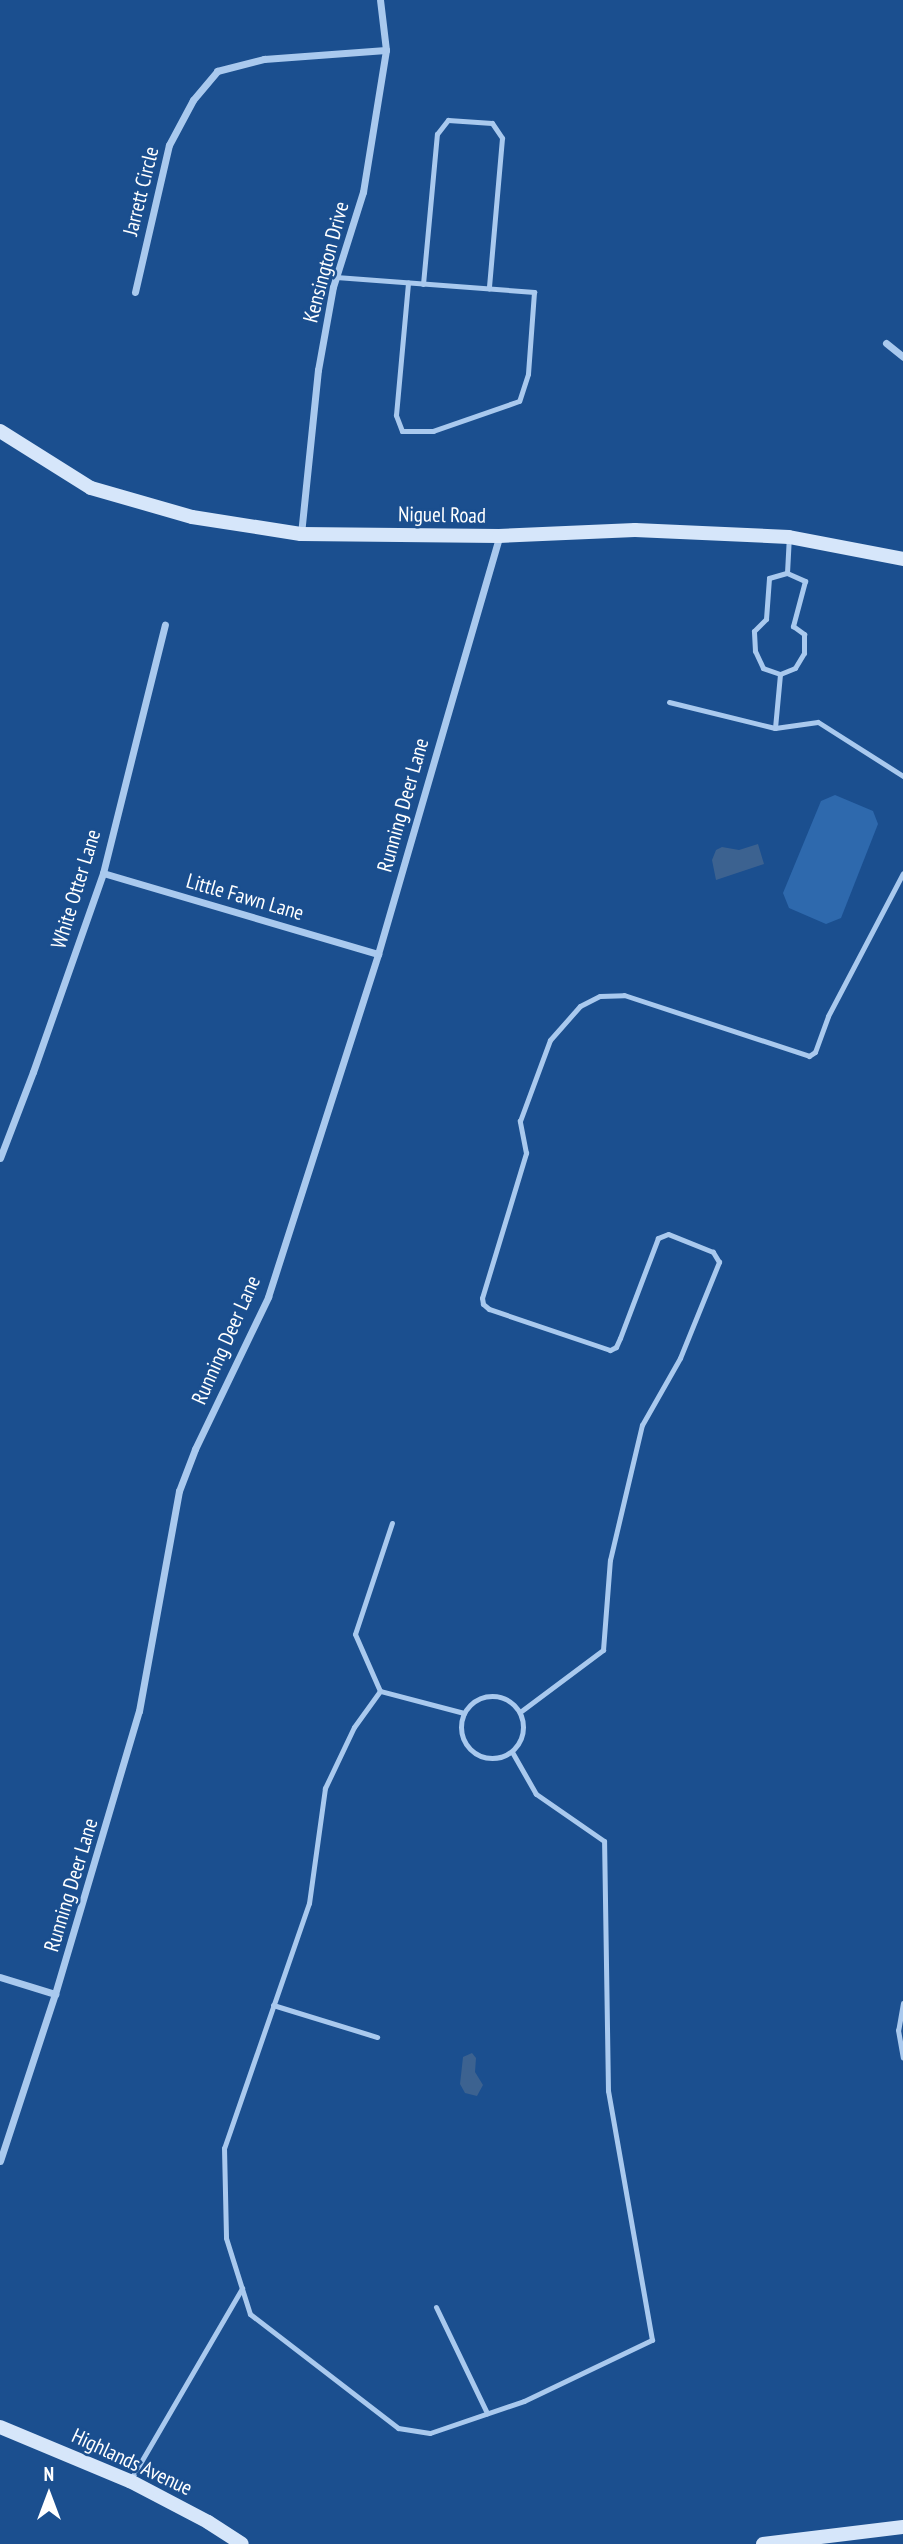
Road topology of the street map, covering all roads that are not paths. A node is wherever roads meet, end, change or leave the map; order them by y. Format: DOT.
graph roads {
  1 [pos="380,0"];
  2 [pos="386,50"];
  3 [pos="336,277"];
  4 [pos="408,283"];
  5 [pos="423,284"];
  6 [pos="489,288"];
  7 [pos="135,292"];
  8 [pos="886,343"];
  9 [pos="903,357"];
  10 [pos="0,431"];
  11 [pos="301,534"];
  12 [pos="499,536"];
  13 [pos="789,537"];
  14 [pos="903,559"];
  15 [pos="787,573"];
  16 [pos="165,625"];
  17 [pos="780,674"];
  18 [pos="669,702"];
  19 [pos="775,728"];
  20 [pos="903,776"];
  21 [pos="103,873"];
  22 [pos="903,873"];
  23 [pos="378,954"];
  24 [pos="0,1158"];
  25 [pos="392,1523"];
  26 [pos="380,1690"];
  27 [pos="520,1712"];
  28 [pos="464,1713"];
  29 [pos="512,1752"];
  30 [pos="0,1977"];
  31 [pos="55,1994"];
  32 [pos="903,2003"];
  33 [pos="273,2005"];
  34 [pos="377,2037"];
  35 [pos="903,2058"];
  36 [pos="0,2161"];
  37 [pos="242,2288"];
  38 [pos="436,2307"];
  39 [pos="487,2413"];
  40 [pos="0,2427"];
  41 [pos="130,2481"];
  42 [pos="903,2527"];
  43 [pos="242,2544"];
  44 [pos="763,2544"];
  1 -- 2 [label="street, Kensington Drive"];
  2 -- 3 [label="street, Kensington Drive"];
  2 -- 7 [label="street, Jarrett Circle"];
  3 -- 4 [label="lane"];
  3 -- 11 [label="street, Kensington Drive"];
  4 -- 5 [label="lane"];
  4 -- 6 [label="lane"];
  5 -- 6 [label="lane"];
  5 -- 6 [label="lane"];
  8 -- 9 [label="street"];
  10 -- 11 [label="main road, Niguel Road"];
  11 -- 12 [label="main road, Niguel Road"];
  12 -- 13 [label="main road, Niguel Road"];
  12 -- 23 [label="street, Running Deer Lane"];
  13 -- 14 [label="main road, Niguel Road"];
  13 -- 15 [label="lane"];
  15 -- 17 [label="lane"];
  15 -- 17 [label="lane"];
  16 -- 21 [label="street, White Otter Lane"];
  17 -- 19 [label="lane"];
  18 -- 19 [label="lane"];
  19 -- 20 [label="lane"];
  21 -- 23 [label="street, Little Fawn Lane"];
  21 -- 24 [label="street, White Otter Lane"];
  22 -- 27 [label="lane"];
  23 -- 31 [label="street, Running Deer Lane"];
  25 -- 26 [label="lane"];
  26 -- 28 [label="lane"];
  26 -- 33 [label="lane"];
  27 -- 28 [label="lane"];
  27 -- 29 [label="lane"];
  28 -- 29 [label="lane"];
  29 -- 39 [label="lane"];
  30 -- 31 [label="street"];
  31 -- 36 [label="street, Running Deer Lane"];
  32 -- 35 [label="lane"];
  33 -- 34 [label="lane"];
  33 -- 37 [label="lane"];
  37 -- 39 [label="lane"];
  37 -- 41 [label="lane"];
  38 -- 39 [label="lane"];
  40 -- 41 [label="main road, Highlands Avenue"];
  41 -- 43 [label="main road, Highlands Avenue"];
  42 -- 44 [label="main road"];
}
